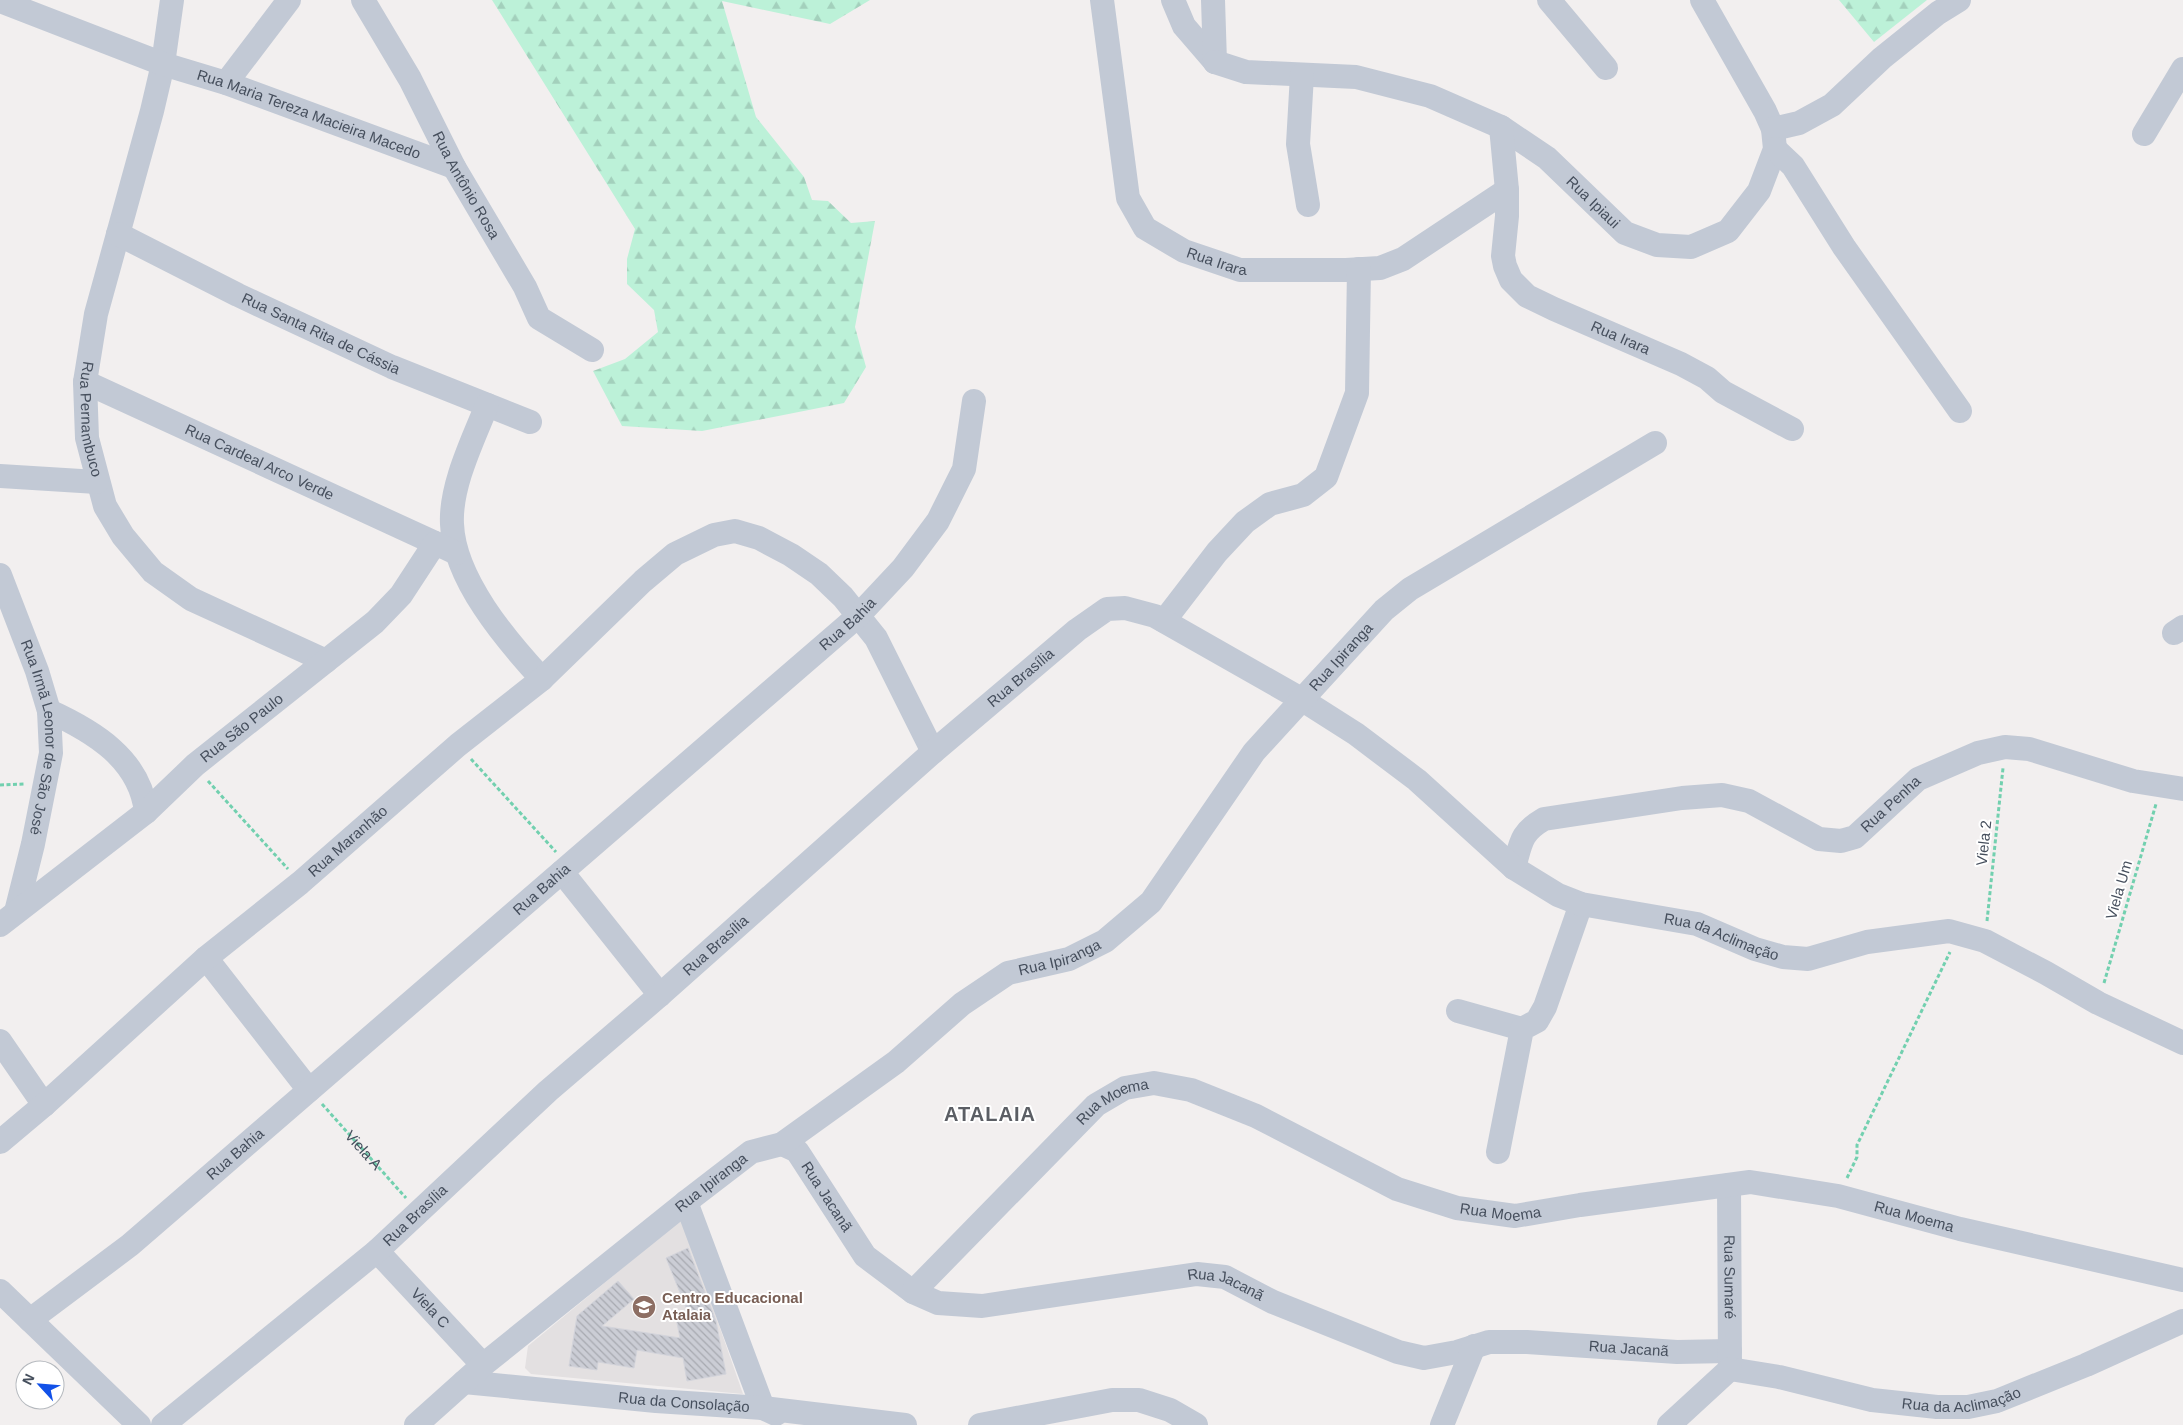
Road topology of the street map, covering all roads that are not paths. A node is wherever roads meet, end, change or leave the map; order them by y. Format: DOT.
graph roads {
  1 [pos="172,0"];
  2 [pos="289,0"];
  3 [pos="363,0"];
  4 [pos="1102,0"];
  5 [pos="1173,0"];
  6 [pos="1213,0"];
  7 [pos="1549,0"];
  8 [pos="1702,0"];
  9 [pos="1959,0"];
  10 [pos="0,1"];
  11 [pos="1215,62"];
  12 [pos="163,64"];
  13 [pos="1606,68"];
  14 [pos="2183,69"];
  15 [pos="1302,74"];
  16 [pos="226,83"];
  17 [pos="1501,128"];
  18 [pos="2144,134"];
  19 [pos="1774,139"];
  20 [pos="454,167"];
  21 [pos="1507,190"];
  22 [pos="1308,205"];
  23 [pos="118,234"];
  24 [pos="1358,269"];
  25 [pos="592,350"];
  26 [pos="85,382"];
  27 [pos="974,401"];
  28 [pos="487,405"];
  29 [pos="1960,411"];
  30 [pos="530,422"];
  31 [pos="1792,429"];
  32 [pos="1655,443"];
  33 [pos="0,476"];
  34 [pos="97,482"];
  35 [pos="445,548"];
  36 [pos="0,575"];
  37 [pos="858,616"];
  38 [pos="1164,621"];
  39 [pos="326,662"];
  40 [pos="542,679"];
  41 [pos="1301,699"];
  42 [pos="49,712"];
  43 [pos="933,752"];
  44 [pos="2172,787"];
  45 [pos="146,812"];
  46 [pos="1514,868"];
  47 [pos="565,869"];
  48 [pos="1581,904"];
  49 [pos="8,919"];
  50 [pos="206,958"];
  51 [pos="660,995"];
  52 [pos="1458,1011"];
  53 [pos="1522,1029"];
  54 [pos="0,1041"];
  55 [pos="2183,1043"];
  56 [pos="309,1090"];
  57 [pos="44,1105"];
  58 [pos="0,1142"];
  59 [pos="782,1144"];
  60 [pos="1498,1152"];
  61 [pos="1729,1185"];
  62 [pos="686,1202"];
  63 [pos="377,1251"];
  64 [pos="2183,1280"];
  65 [pos="0,1291"];
  66 [pos="913,1292"];
  67 [pos="30,1320"];
  68 [pos="2183,1321"];
  69 [pos="1474,1346"];
  70 [pos="1730,1360"];
  71 [pos="483,1365"];
  72 [pos="464,1382"];
  73 [pos="763,1408"];
  74 [pos="139,1425"];
  75 [pos="162,1425"];
  76 [pos="416,1425"];
  77 [pos="800,1425"];
  78 [pos="904,1425"];
  79 [pos="980,1425"];
  80 [pos="1196,1425"];
  81 [pos="1442,1425"];
  82 [pos="1669,1425"];
  1 -- 12 [label="street, Rua Pernambuco"];
  2 -- 16 [label="street"];
  3 -- 20 [label="street, Rua Antônio Rosa"];
  4 -- 24 [label="street, Rua Irara"];
  5 -- 11 [label="street"];
  6 -- 11 [label="street"];
  7 -- 13 [label="street"];
  8 -- 19 [label="street"];
  9 -- 19 [label="street"];
  10 -- 12 [label="street, Rua Maria Tereza Macieira Macedo"];
  11 -- 15 [label="street, Rua Ipiaui"];
  12 -- 16 [label="street, Rua Maria Tereza Macieira Macedo"];
  12 -- 23 [label="street, Rua Pernambuco"];
  14 -- 18 [label="street"];
  15 -- 17 [label="street, Rua Ipiaui"];
  15 -- 22 [label="street"];
  16 -- 20 [label="street, Rua Maria Tereza Macieira Macedo"];
  17 -- 19 [label="street, Rua Ipiaui"];
  17 -- 21 [label="street, Rua Irara"];
  19 -- 29 [label="street"];
  20 -- 25 [label="street, Rua Antônio Rosa"];
  21 -- 24 [label="street, Rua Irara"];
  21 -- 31 [label="street, Rua Irara"];
  23 -- 26 [label="street, Rua Pernambuco"];
  23 -- 28 [label="street, Rua Santa Rita de Cássia"];
  24 -- 38 [label="street"];
  26 -- 34 [label="street, Rua Pernambuco"];
  26 -- 35 [label="street, Rua Cardeal Arco Verde"];
  27 -- 37 [label="street, Rua Bahia"];
  28 -- 30 [label="street, Rua Santa Rita de Cássia"];
  28 -- 35 [label="street"];
  32 -- 41 [label="street, Rua Ipiranga"];
  33 -- 34 [label="street"];
  34 -- 39 [label="street, Rua Pernambuco"];
  35 -- 39 [label="street, Rua São Paulo"];
  35 -- 40 [label="street"];
  36 -- 42 [label="street, Rua Irmã Leonor de São José"];
  37 -- 40 [label="street, Rua Maranhão"];
  37 -- 43 [label="street"];
  37 -- 47 [label="street, Rua Bahia"];
  38 -- 41 [label="street, Rua Brasília"];
  38 -- 43 [label="street, Rua Brasília"];
  39 -- 45 [label="street, Rua São Paulo"];
  40 -- 50 [label="street, Rua Maranhão"];
  41 -- 46 [label="street, Rua da Aclimação"];
  41 -- 59 [label="street, Rua Ipiranga"];
  42 -- 45 [label="street"];
  42 -- 49 [label="street, Rua Irmã Leonor de São José"];
  43 -- 51 [label="street, Rua Brasília"];
  44 -- 46 [label="street, Rua Penha"];
  45 -- 49 [label="street, Rua São Paulo"];
  46 -- 48 [label="street, Rua da Aclimação"];
  47 -- 51 [label="street"];
  47 -- 56 [label="street, Rua Bahia"];
  48 -- 53 [label="street"];
  48 -- 55 [label="street, Rua da Aclimação"];
  50 -- 56 [label="street"];
  50 -- 57 [label="street, Rua Maranhão"];
  51 -- 63 [label="street, Rua Brasília"];
  52 -- 53 [label="street"];
  53 -- 60 [label="street"];
  54 -- 57 [label="street"];
  56 -- 67 [label="street, Rua Bahia"];
  57 -- 58 [label="street, Rua Maranhão"];
  59 -- 62 [label="street, Rua Ipiranga"];
  59 -- 66 [label="street, Rua Jacanã"];
  61 -- 64 [label="street, Rua Moema"];
  61 -- 66 [label="street, Rua Moema"];
  61 -- 70 [label="street, Rua Sumaré"];
  62 -- 71 [label="street, Rua Ipiranga"];
  62 -- 73 [label="street"];
  63 -- 71 [label="street, Viela C"];
  63 -- 75 [label="street, Rua Brasília"];
  65 -- 67 [label="street"];
  66 -- 69 [label="street, Rua Jacanã"];
  67 -- 74 [label="street"];
  68 -- 70 [label="street, Rua da Aclimação"];
  69 -- 70 [label="street, Rua Jacanã"];
  69 -- 81 [label="street"];
  70 -- 82 [label="street"];
  71 -- 72 [label="street, Rua Ipiranga"];
  72 -- 73 [label="street, Rua da Consolação"];
  72 -- 76 [label="street, Rua Ipiranga"];
  73 -- 77 [label="street"];
  73 -- 78 [label="street, Rua da Consolação"];
  79 -- 80 [label="street"];
}
